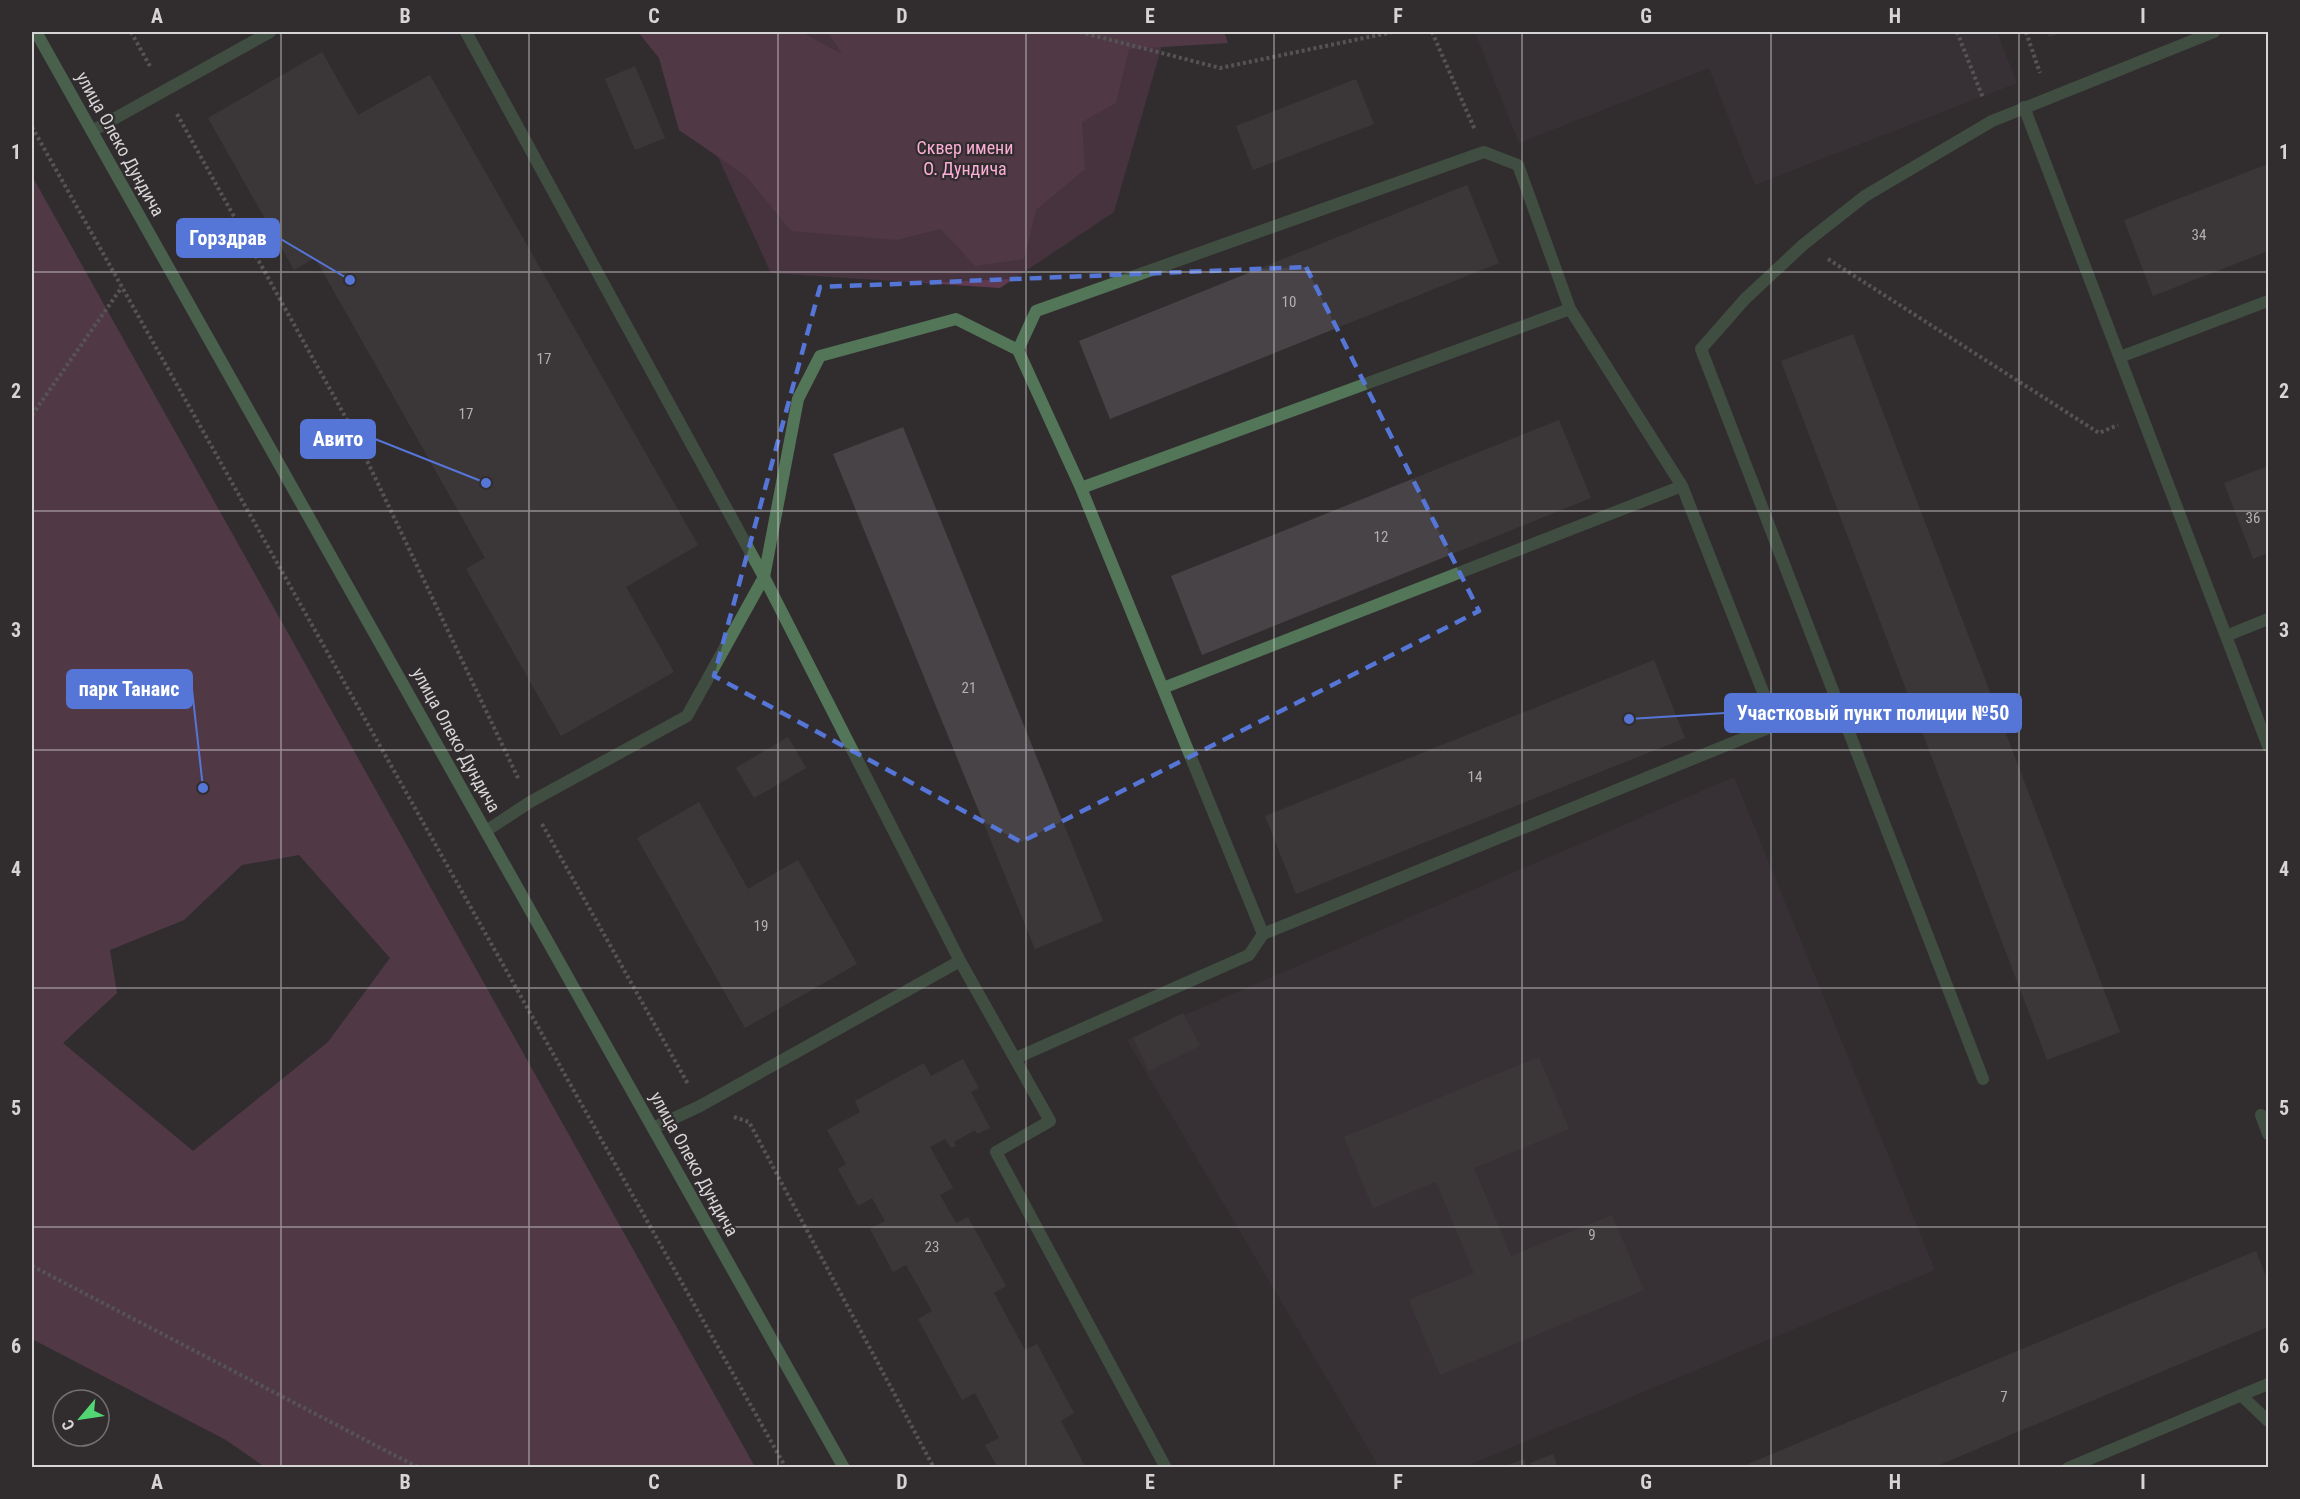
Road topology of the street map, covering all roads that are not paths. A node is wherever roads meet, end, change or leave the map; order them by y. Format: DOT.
graph roads {
  1 [pos="36,32"];
  2 [pos="270,32"];
  3 [pos="466,32"];
  4 [pos="2214,32"];
  5 [pos="2024,107"];
  6 [pos="92,131"];
  7 [pos="2268,301"];
  8 [pos="1570,309"];
  9 [pos="1018,350"];
  10 [pos="2120,357"];
  11 [pos="1682,486"];
  12 [pos="1081,488"];
  13 [pos="764,577"];
  14 [pos="2268,619"];
  15 [pos="2226,636"];
  16 [pos="1163,688"];
  17 [pos="2268,746"];
  18 [pos="486,831"];
  19 [pos="1263,934"];
  20 [pos="960,961"];
  21 [pos="1016,1058"];
  22 [pos="1983,1079"];
  23 [pos="2261,1115"];
  24 [pos="653,1128"];
  25 [pos="2268,1134"];
  26 [pos="2268,1384"];
  27 [pos="2241,1395"];
  28 [pos="2268,1421"];
  29 [pos="844,1467"];
  30 [pos="1166,1467"];
  31 [pos="2068,1467"];
  1 -- 6 [label="street, улица Олеко Дундича"];
  2 -- 6 [label="lane"];
  3 -- 13 [label="lane"];
  4 -- 5 [label="lane"];
  5 -- 10 [label="lane"];
  5 -- 22 [label="lane"];
  6 -- 18 [label="street, улица Олеко Дундича"];
  7 -- 10 [label="lane"];
  8 -- 9 [label="lane"];
  8 -- 11 [label="lane"];
  8 -- 12 [label="lane"];
  9 -- 12 [label="lane"];
  9 -- 13 [label="lane"];
  10 -- 15 [label="lane"];
  11 -- 16 [label="lane"];
  11 -- 19 [label="lane"];
  12 -- 16 [label="lane"];
  13 -- 18 [label="lane"];
  13 -- 20 [label="lane"];
  14 -- 15 [label="lane"];
  15 -- 17 [label="lane"];
  16 -- 19 [label="lane"];
  18 -- 24 [label="street, улица Олеко Дундича"];
  19 -- 21 [label="lane"];
  20 -- 21 [label="lane"];
  20 -- 24 [label="lane"];
  21 -- 30 [label="lane"];
  23 -- 25 [label="lane"];
  24 -- 29 [label="street, улица Олеко Дундича"];
  26 -- 27 [label="lane"];
  27 -- 28 [label="lane"];
  27 -- 31 [label="lane"];
}
